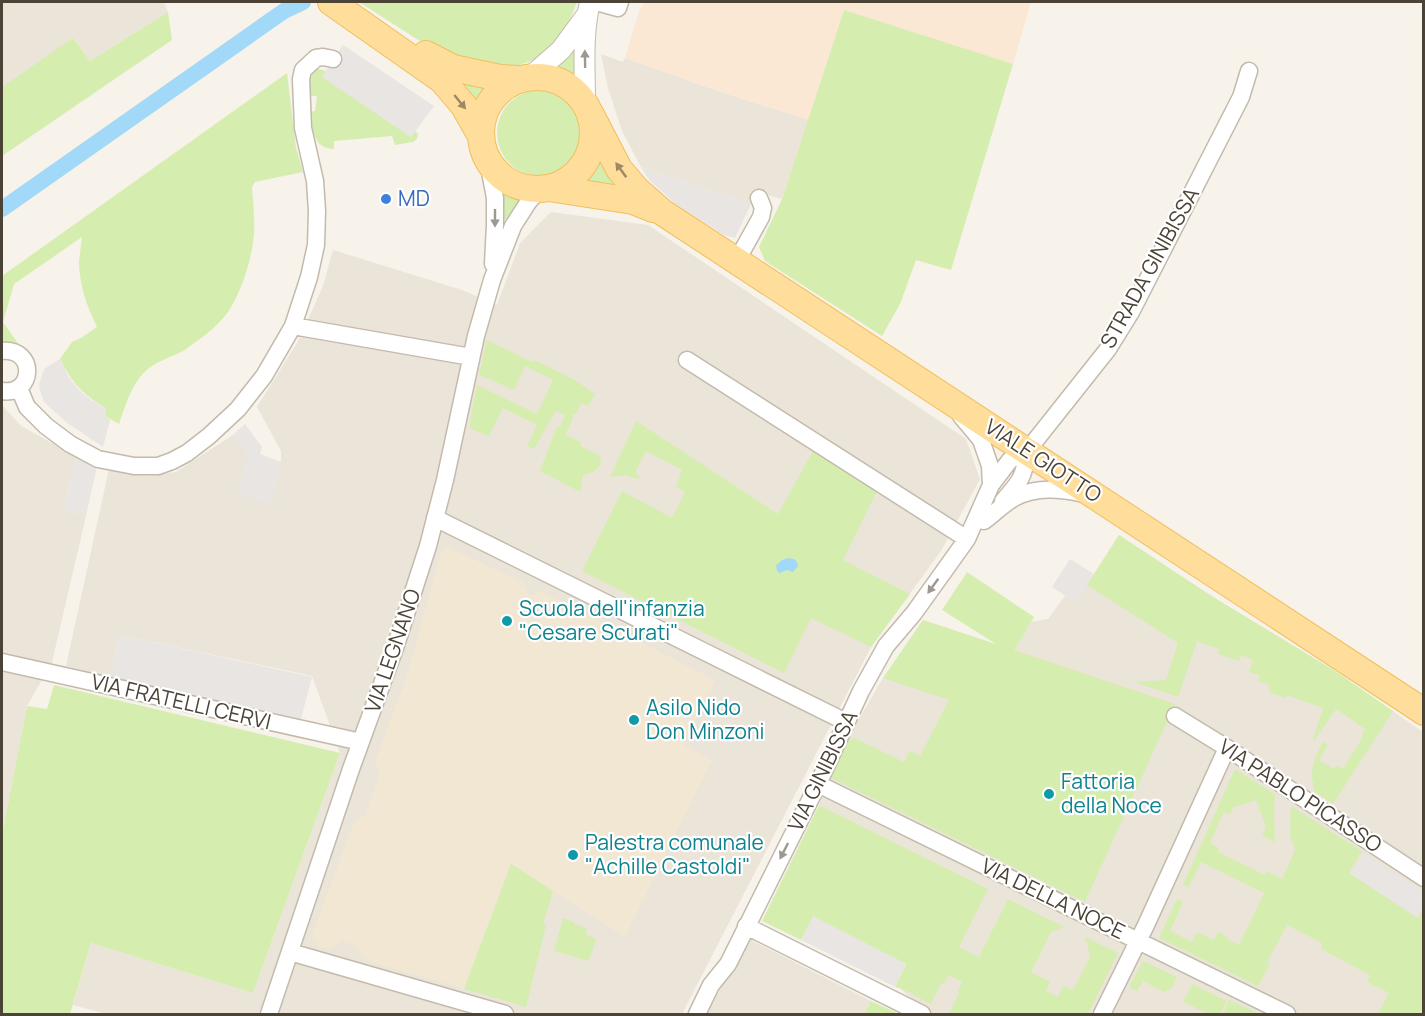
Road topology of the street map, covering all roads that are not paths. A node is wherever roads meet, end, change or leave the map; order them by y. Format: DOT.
graph roads {
  1 [pos="620,2"];
  2 [pos="591,6"];
  3 [pos="340,7"];
  4 [pos="333,59"];
  5 [pos="1249,71"];
  6 [pos="525,78"];
  7 [pos="588,108"];
  8 [pos="481,136"];
  9 [pos="488,161"];
  10 [pos="544,189"];
  11 [pos="759,198"];
  12 [pos="662,212"];
  13 [pos="736,262"];
  14 [pos="492,280"];
  15 [pos="292,326"];
  16 [pos="2,351"];
  17 [pos="471,357"];
  18 [pos="687,360"];
  19 [pos="19,388"];
  20 [pos="2,391"];
  21 [pos="947,399"];
  22 [pos="1028,451"];
  23 [pos="991,485"];
  24 [pos="1096,496"];
  25 [pos="435,518"];
  26 [pos="984,521"];
  27 [pos="967,538"];
  28 [pos="2,662"];
  29 [pos="1424,712"];
  30 [pos="1175,716"];
  31 [pos="846,722"];
  32 [pos="361,742"];
  33 [pos="1227,748"];
  34 [pos="818,784"];
  35 [pos="1424,878"];
  36 [pos="746,926"];
  37 [pos="1138,942"];
  38 [pos="290,952"];
  39 [pos="269,1014"];
  40 [pos="505,1014"];
  41 [pos="697,1014"];
  42 [pos="922,1014"];
  43 [pos="1102,1014"];
  44 [pos="1287,1014"];
  1 -- 2 [label="street"];
  2 -- 6 [label="street"];
  7 -- 2 [label="street, one-way"];
  3 -- 6 [label="main road, VIALE GIOTTO"];
  3 -- 8 [label="main road, VIALE GIOTTO, one-way"];
  4 -- 15 [label="street"];
  5 -- 22 [label="street, STRADA GINIBISSA"];
  6 -- 7 [label="main road, VIALE GIOTTO"];
  6 -- 8 [label="main road, VIALE GIOTTO"];
  7 -- 10 [label="main road"];
  12 -- 7 [label="main road, VIALE GIOTTO, one-way"];
  8 -- 9 [label="main road, VIALE GIOTTO"];
  9 -- 10 [label="main road, VIALE GIOTTO"];
  9 -- 14 [label="street, VIA LEGNANO, one-way"];
  10 -- 12 [label="main road, VIALE GIOTTO"];
  10 -- 14 [label="street, VIA LEGNANO"];
  11 -- 13 [label="street"];
  12 -- 13 [label="main road, VIALE GIOTTO"];
  13 -- 21 [label="main road, VIALE GIOTTO"];
  14 -- 17 [label="street, VIA LEGNANO"];
  15 -- 17 [label="street"];
  15 -- 19 [label="street"];
  16 -- 19 [label="street"];
  17 -- 25 [label="street, VIA LEGNANO"];
  18 -- 27 [label="street"];
  19 -- 20 [label="street"];
  21 -- 22 [label="main road, VIALE GIOTTO"];
  21 -- 23 [label="street"];
  22 -- 23 [label="street, VIA GINIBISSA"];
  22 -- 24 [label="main road, VIALE GIOTTO"];
  22 -- 26 [label="street, VIA GINIBISSA"];
  23 -- 27 [label="street, VIA GINIBISSA"];
  24 -- 26 [label="street, VIA GINIBISSA"];
  24 -- 29 [label="main road, VIALE GIOTTO"];
  25 -- 31 [label="street"];
  25 -- 32 [label="street, VIA LEGNANO"];
  26 -- 27 [label="street, VIA GINIBISSA"];
  27 -- 31 [label="street, VIA GINIBISSA, one-way"];
  28 -- 32 [label="street, VIA FRATELLI CERVI"];
  30 -- 33 [label="street, VIA PABLO PICASSO"];
  31 -- 34 [label="street, VIA GINIBISSA"];
  32 -- 38 [label="street, VIA LEGNANO"];
  33 -- 35 [label="street, VIA PABLO PICASSO"];
  33 -- 37 [label="street"];
  34 -- 36 [label="street, VIA GINIBISSA, one-way"];
  34 -- 37 [label="street, VIA DELLA NOCE"];
  36 -- 41 [label="street, VIA GINIBISSA"];
  36 -- 42 [label="street"];
  37 -- 43 [label="street"];
  37 -- 44 [label="street, VIA DELLA NOCE"];
  38 -- 39 [label="street, VIA LEGNANO"];
  38 -- 40 [label="street"];
}
